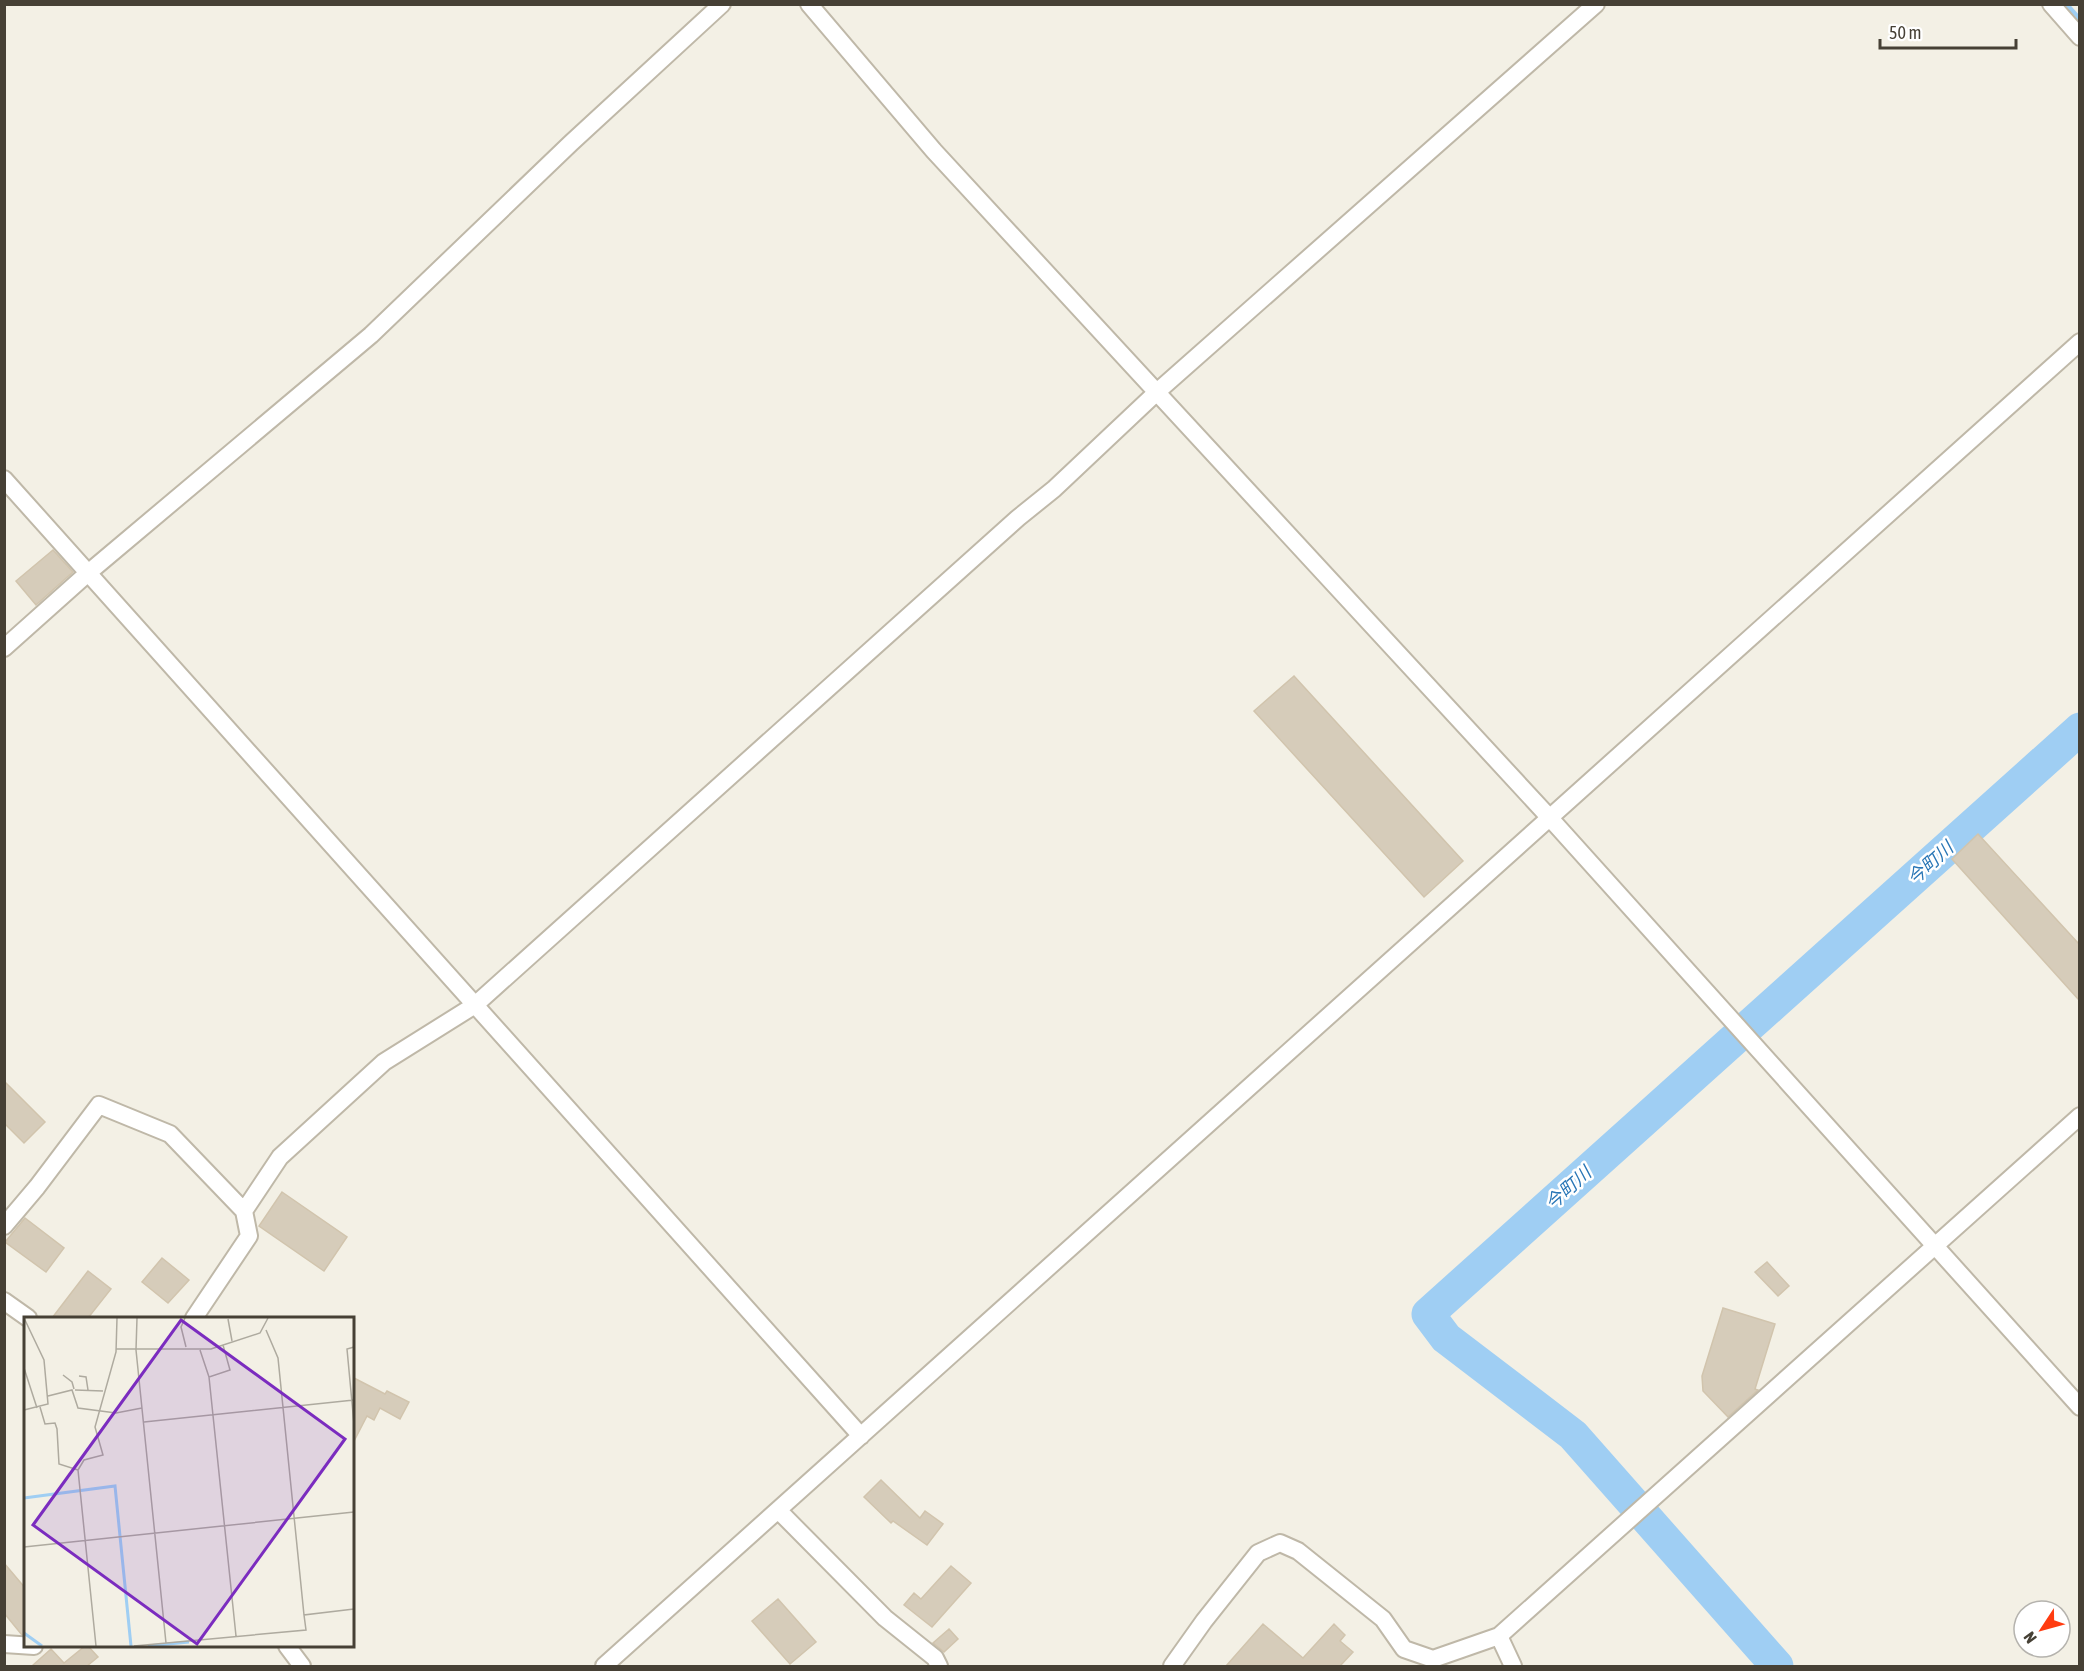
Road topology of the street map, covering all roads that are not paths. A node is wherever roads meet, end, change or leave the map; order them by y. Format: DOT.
graph roads {
  1 [pos="722,4"];
  2 [pos="809,4"];
  3 [pos="1596,4"];
  4 [pos="2051,4"];
  5 [pos="2079,37"];
  6 [pos="2079,342"];
  7 [pos="1158,391"];
  8 [pos="4,479"];
  9 [pos="88,573"];
  10 [pos="4,648"];
  11 [pos="1549,817"];
  12 [pos="476,1005"];
  13 [pos="2079,1116"];
  14 [pos="244,1211"];
  15 [pos="4,1226"];
  16 [pos="1935,1245"];
  17 [pos="4,1301"];
  18 [pos="27,1317"];
  19 [pos="195,1317"];
  20 [pos="2079,1407"];
  21 [pos="861,1436"];
  22 [pos="778,1510"];
  23 [pos="1499,1636"];
  24 [pos="4,1644"];
  25 [pos="24,1645"];
  26 [pos="288,1647"];
  27 [pos="302,1666"];
  28 [pos="604,1666"];
  29 [pos="939,1666"];
  30 [pos="1172,1666"];
  31 [pos="1513,1666"];
  1 -- 9 [label="street"];
  2 -- 7 [label="street"];
  3 -- 7 [label="street"];
  4 -- 5 [label="street"];
  6 -- 11 [label="street"];
  7 -- 11 [label="street"];
  7 -- 12 [label="street"];
  8 -- 9 [label="street"];
  9 -- 10 [label="street"];
  9 -- 12 [label="street"];
  11 -- 16 [label="street"];
  11 -- 21 [label="street"];
  12 -- 14 [label="street"];
  12 -- 21 [label="street"];
  13 -- 16 [label="street"];
  14 -- 15 [label="street"];
  14 -- 19 [label="street"];
  16 -- 20 [label="street"];
  16 -- 23 [label="street"];
  17 -- 18 [label="street"];
  21 -- 22 [label="street"];
  22 -- 28 [label="street"];
  22 -- 29 [label="street"];
  23 -- 30 [label="street"];
  23 -- 31 [label="street"];
  24 -- 25 [label="street"];
  26 -- 27 [label="street"];
}
